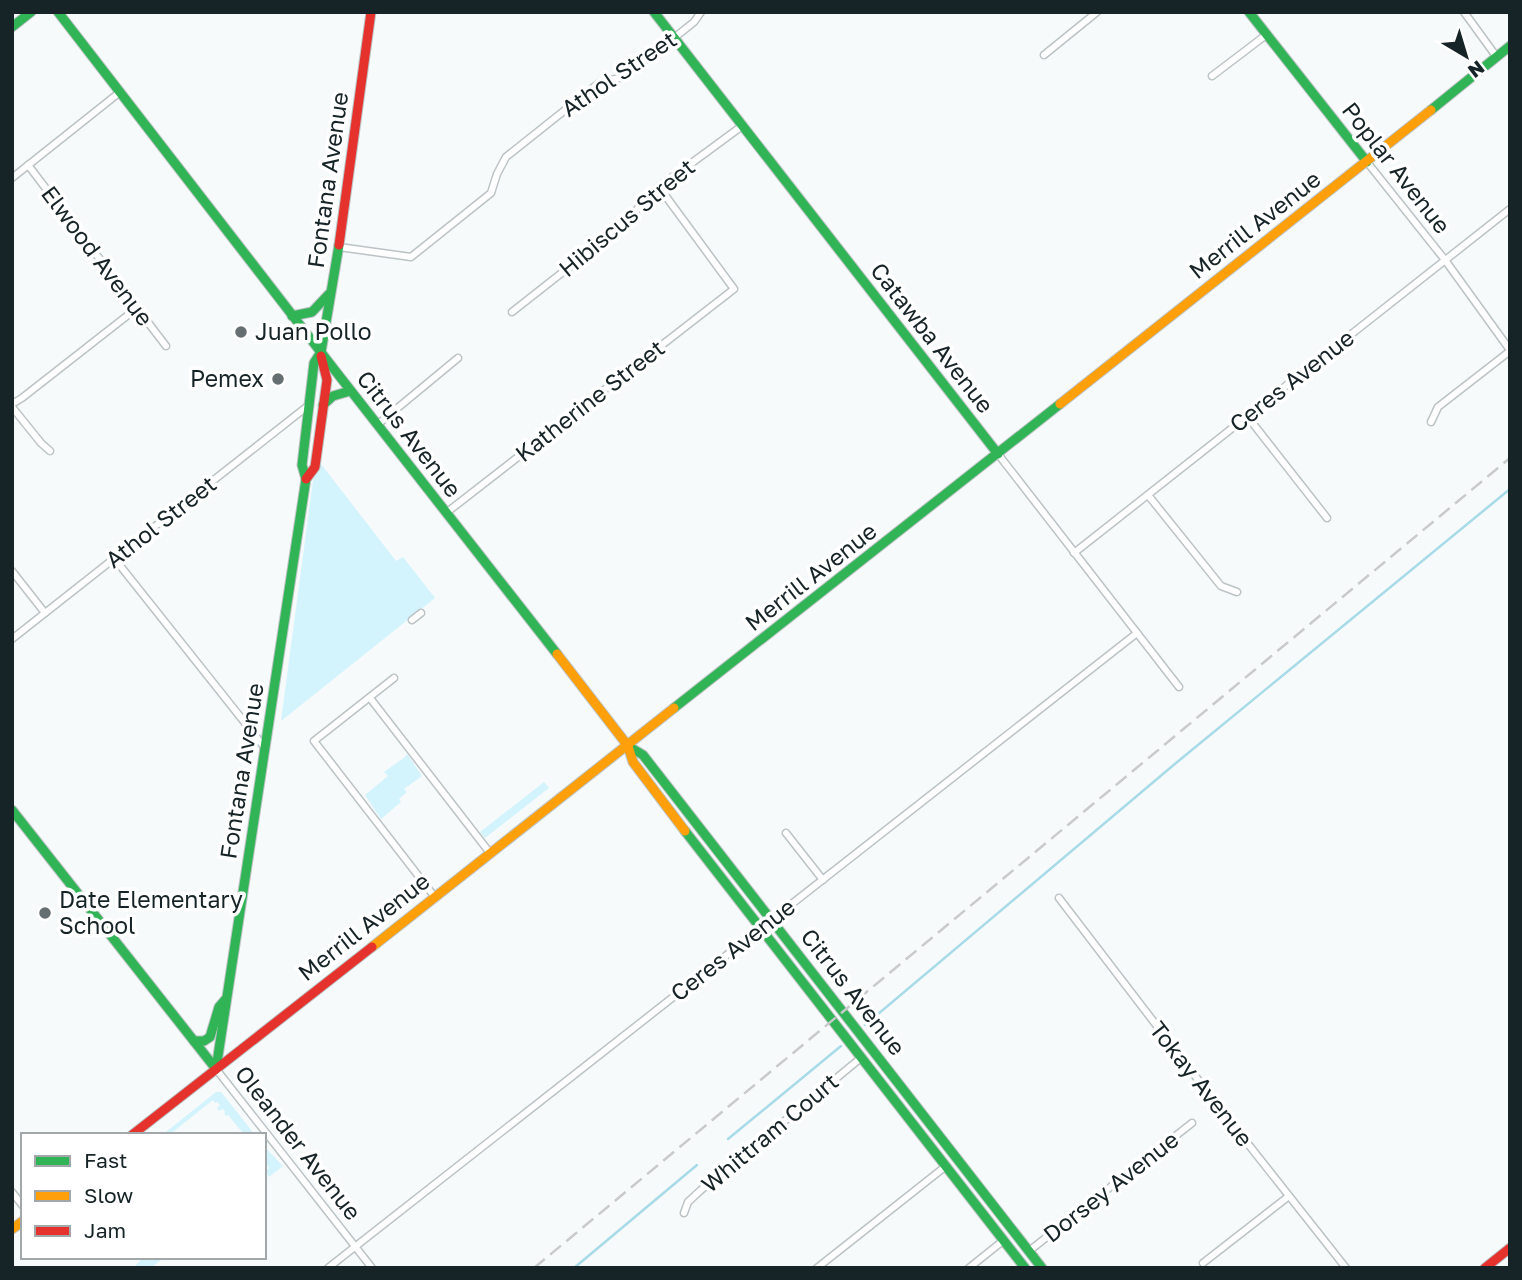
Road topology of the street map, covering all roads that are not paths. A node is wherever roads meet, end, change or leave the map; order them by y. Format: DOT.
graph roads {
  1 [pos="31,12"];
  2 [pos="58,12"];
  3 [pos="371,12"];
  4 [pos="654,12"];
  5 [pos="701,12"];
  6 [pos="1097,12"];
  7 [pos="1249,12"];
  8 [pos="1465,12"];
  9 [pos="12,27"];
  10 [pos="1266,35"];
  11 [pos="674,38"];
  12 [pos="1510,46"];
  13 [pos="1044,55"];
  14 [pos="1496,56"];
  15 [pos="1212,76"];
  16 [pos="120,92"];
  17 [pos="742,126"];
  18 [pos="1367,162"];
  19 [pos="28,165"];
  20 [pos="12,178"];
  21 [pos="659,187"];
  22 [pos="1510,209"];
  23 [pos="339,247"];
  24 [pos="1445,260"];
  25 [pos="331,293"];
  26 [pos="137,308"];
  27 [pos="512,312"];
  28 [pos="292,316"];
  29 [pos="166,346"];
  30 [pos="1510,350"];
  31 [pos="321,352"];
  32 [pos="458,358"];
  33 [pos="350,391"];
  34 [pos="12,405"];
  35 [pos="309,405"];
  36 [pos="323,405"];
  37 [pos="1247,416"];
  38 [pos="1431,422"];
  39 [pos="377,425"];
  40 [pos="50,452"];
  41 [pos="998,454"];
  42 [pos="306,479"];
  43 [pos="1148,495"];
  44 [pos="446,513"];
  45 [pos="1327,518"];
  46 [pos="1074,553"];
  47 [pos="114,558"];
  48 [pos="12,571"];
  49 [pos="1237,592"];
  50 [pos="45,613"];
  51 [pos="421,613"];
  52 [pos="412,620"];
  53 [pos="1137,633"];
  54 [pos="12,639"];
  55 [pos="394,678"];
  56 [pos="1179,687"];
  57 [pos="370,698"];
  58 [pos="628,746"];
  59 [pos="265,748"];
  60 [pos="12,810"];
  61 [pos="786,833"];
  62 [pos="490,853"];
  63 [pos="823,880"];
  64 [pos="434,896"];
  65 [pos="1059,898"];
  66 [pos="772,919"];
  67 [pos="762,928"];
  68 [pos="226,999"];
  69 [pos="194,1041"];
  70 [pos="862,1057"];
  71 [pos="216,1069"];
  72 [pos="1192,1123"];
  73 [pos="135,1133"];
  74 [pos="946,1166"];
  75 [pos="1289,1196"];
  76 [pos="684,1213"];
  77 [pos="1004,1240"];
  78 [pos="356,1246"];
  79 [pos="1510,1248"];
  80 [pos="1029,1251"];
  81 [pos="1203,1264"];
  82 [pos="328,1268"];
  83 [pos="372,1268"];
  84 [pos="817,1268"];
  85 [pos="969,1268"];
  86 [pos="1025,1268"];
  87 [pos="1042,1268"];
  88 [pos="1346,1268"];
  89 [pos="1485,1268"];
  1 -- 9 [label="main road"];
  2 -- 16 [label="main road, Citrus Avenue"];
  3 -- 23 [label="main road, Fontana Avenue"];
  4 -- 11 [label="main road, Catawba Avenue"];
  5 -- 11 [label="street, Athol Street"];
  6 -- 13 [label="street"];
  7 -- 10 [label="main road, Poplar Avenue"];
  8 -- 14 [label="street"];
  10 -- 15 [label="street"];
  10 -- 18 [label="main road, Poplar Avenue"];
  11 -- 17 [label="main road, Catawba Avenue"];
  11 -- 23 [label="street, Athol Street"];
  12 -- 14 [label="main road, Merrill Avenue"];
  14 -- 18 [label="main road, Merrill Avenue"];
  16 -- 19 [label="street"];
  16 -- 28 [label="main road, Citrus Avenue"];
  17 -- 21 [label="street, Hibiscus Street"];
  17 -- 41 [label="main road, Catawba Avenue"];
  18 -- 24 [label="street, Poplar Avenue"];
  18 -- 41 [label="main road, Merrill Avenue"];
  19 -- 20 [label="street"];
  19 -- 26 [label="street, Elwood Avenue"];
  21 -- 27 [label="street, Hibiscus Street"];
  21 -- 44 [label="street, Katherine Street"];
  22 -- 24 [label="street, Ceres Avenue"];
  23 -- 25 [label="main road, Fontana Avenue"];
  24 -- 30 [label="street, Poplar Avenue"];
  24 -- 37 [label="street, Ceres Avenue"];
  25 -- 28 [label="main road"];
  25 -- 31 [label="main road, Fontana Avenue"];
  26 -- 29 [label="street, Elwood Avenue"];
  26 -- 34 [label="street"];
  28 -- 31 [label="main road, Citrus Avenue"];
  30 -- 38 [label="street"];
  31 -- 33 [label="main road, Citrus Avenue"];
  31 -- 35 [label="main road, Fontana Avenue"];
  31 -- 36 [label="main road, Fontana Avenue"];
  32 -- 39 [label="street"];
  33 -- 36 [label="main road"];
  33 -- 39 [label="main road, Citrus Avenue"];
  34 -- 40 [label="street"];
  35 -- 42 [label="main road, Fontana Avenue"];
  35 -- 47 [label="street, Athol Street"];
  36 -- 42 [label="main road, Fontana Avenue"];
  37 -- 43 [label="street, Ceres Avenue"];
  37 -- 45 [label="street"];
  39 -- 44 [label="main road, Citrus Avenue"];
  41 -- 46 [label="street, Catawba Avenue"];
  41 -- 58 [label="main road, Merrill Avenue"];
  42 -- 59 [label="main road, Fontana Avenue"];
  43 -- 46 [label="street, Ceres Avenue"];
  43 -- 49 [label="street"];
  44 -- 58 [label="main road, Citrus Avenue"];
  46 -- 53 [label="street, Catawba Avenue"];
  47 -- 50 [label="street, Athol Street"];
  47 -- 59 [label="street"];
  48 -- 50 [label="street"];
  50 -- 54 [label="street, Athol Street"];
  51 -- 52 [label="street"];
  53 -- 56 [label="street, Catawba Avenue"];
  53 -- 63 [label="street, Ceres Avenue"];
  55 -- 57 [label="street"];
  57 -- 62 [label="street"];
  57 -- 64 [label="street"];
  58 -- 62 [label="main road, Merrill Avenue"];
  58 -- 66 [label="main road, Citrus Avenue"];
  58 -- 67 [label="main road, Citrus Avenue"];
  59 -- 68 [label="main road, Fontana Avenue"];
  60 -- 69 [label="main road, Oleander Avenue"];
  61 -- 63 [label="street"];
  62 -- 64 [label="main road, Merrill Avenue"];
  63 -- 66 [label="street, Ceres Avenue"];
  64 -- 71 [label="main road, Merrill Avenue"];
  65 -- 75 [label="street, Tokay Avenue"];
  66 -- 67 [label="street, Ceres Avenue"];
  66 -- 80 [label="main road, Citrus Avenue"];
  67 -- 70 [label="main road, Citrus Avenue"];
  67 -- 78 [label="street, Ceres Avenue"];
  68 -- 69 [label="main road"];
  68 -- 71 [label="main road, Fontana Avenue"];
  69 -- 71 [label="main road, Oleander Avenue"];
  70 -- 74 [label="main road, Citrus Avenue"];
  70 -- 76 [label="street, Whittram Court"];
  71 -- 73 [label="main road, Merrill Avenue"];
  71 -- 78 [label="street, Oleander Avenue"];
  72 -- 80 [label="street, Dorsey Avenue"];
  74 -- 77 [label="main road, Citrus Avenue"];
  74 -- 84 [label="street"];
  75 -- 81 [label="street"];
  75 -- 88 [label="street, Tokay Avenue"];
  77 -- 85 [label="street"];
  77 -- 86 [label="main road, Citrus Avenue"];
  78 -- 82 [label="street, Ceres Avenue"];
  78 -- 83 [label="street, Oleander Avenue"];
  79 -- 89 [label="main road"];
  80 -- 87 [label="main road, Citrus Avenue"];
}
